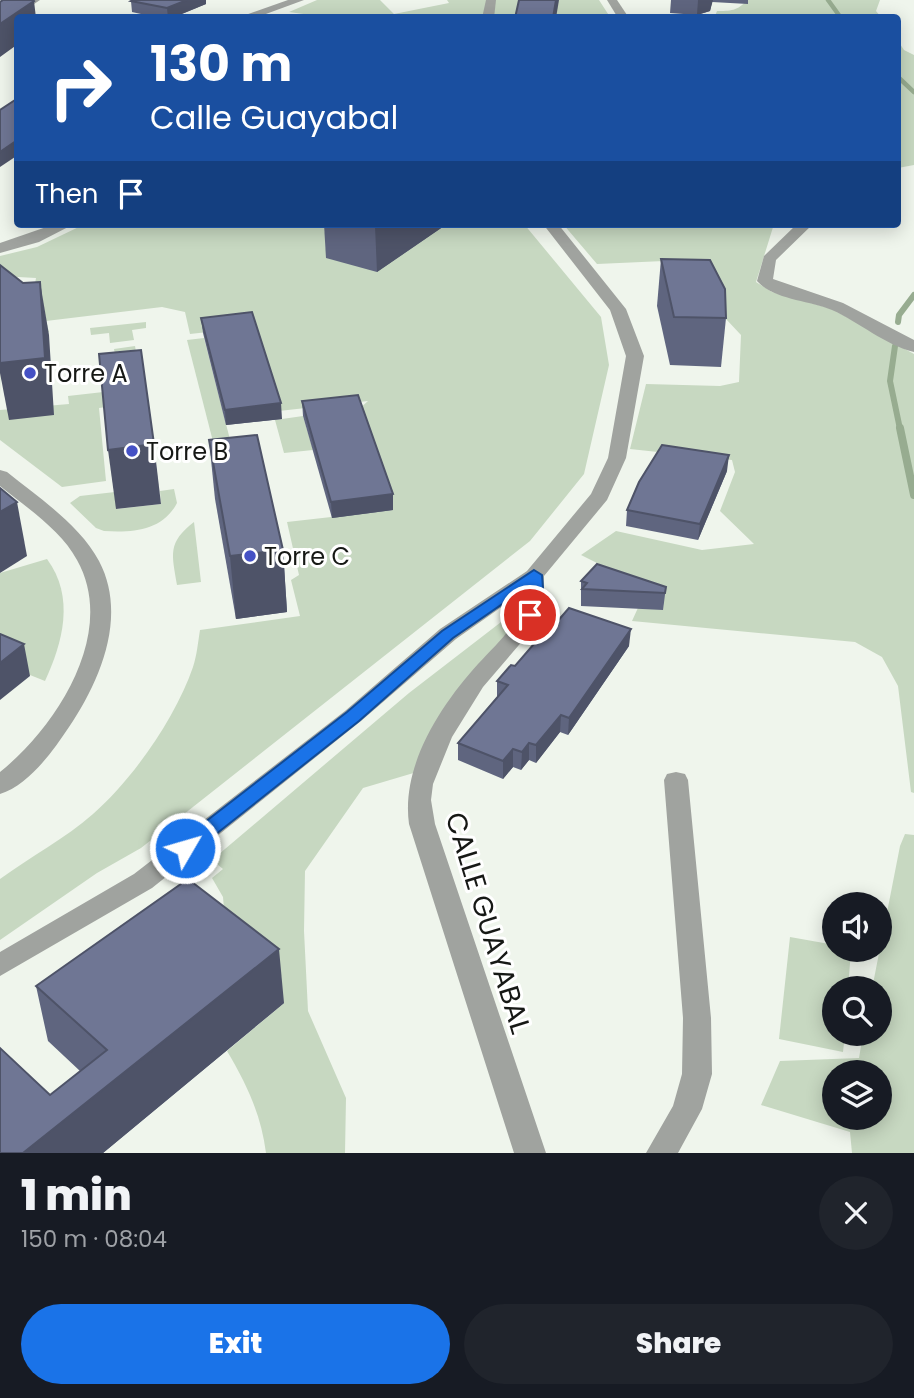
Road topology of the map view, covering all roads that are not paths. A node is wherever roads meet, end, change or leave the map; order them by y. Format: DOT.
graph roads {
  1 [pos="35,0"];
  2 [pos="299,0"];
  3 [pos="15,14"];
  4 [pos="255,14"];
  5 [pos="58,228"];
  6 [pos="553,228"];
  7 [pos="802,228"];
  8 [pos="0,248"];
  9 [pos="914,347"];
  10 [pos="0,476"];
  11 [pos="534,575"];
  12 [pos="676,780"];
  13 [pos="0,785"];
  14 [pos="0,965"];
  15 [pos="530,1153"];
  16 [pos="662,1153"];
  1 -- 3 [label="street"];
  2 -- 4 [label="street"];
  5 -- 8 [label="street"];
  6 -- 11 [label="street"];
  7 -- 9 [label="street"];
  10 -- 13 [label="street"];
  11 -- 14 [label="street"];
  11 -- 15 [label="street, CALLE GUAYABAL"];
  12 -- 16 [label="street"];
}
